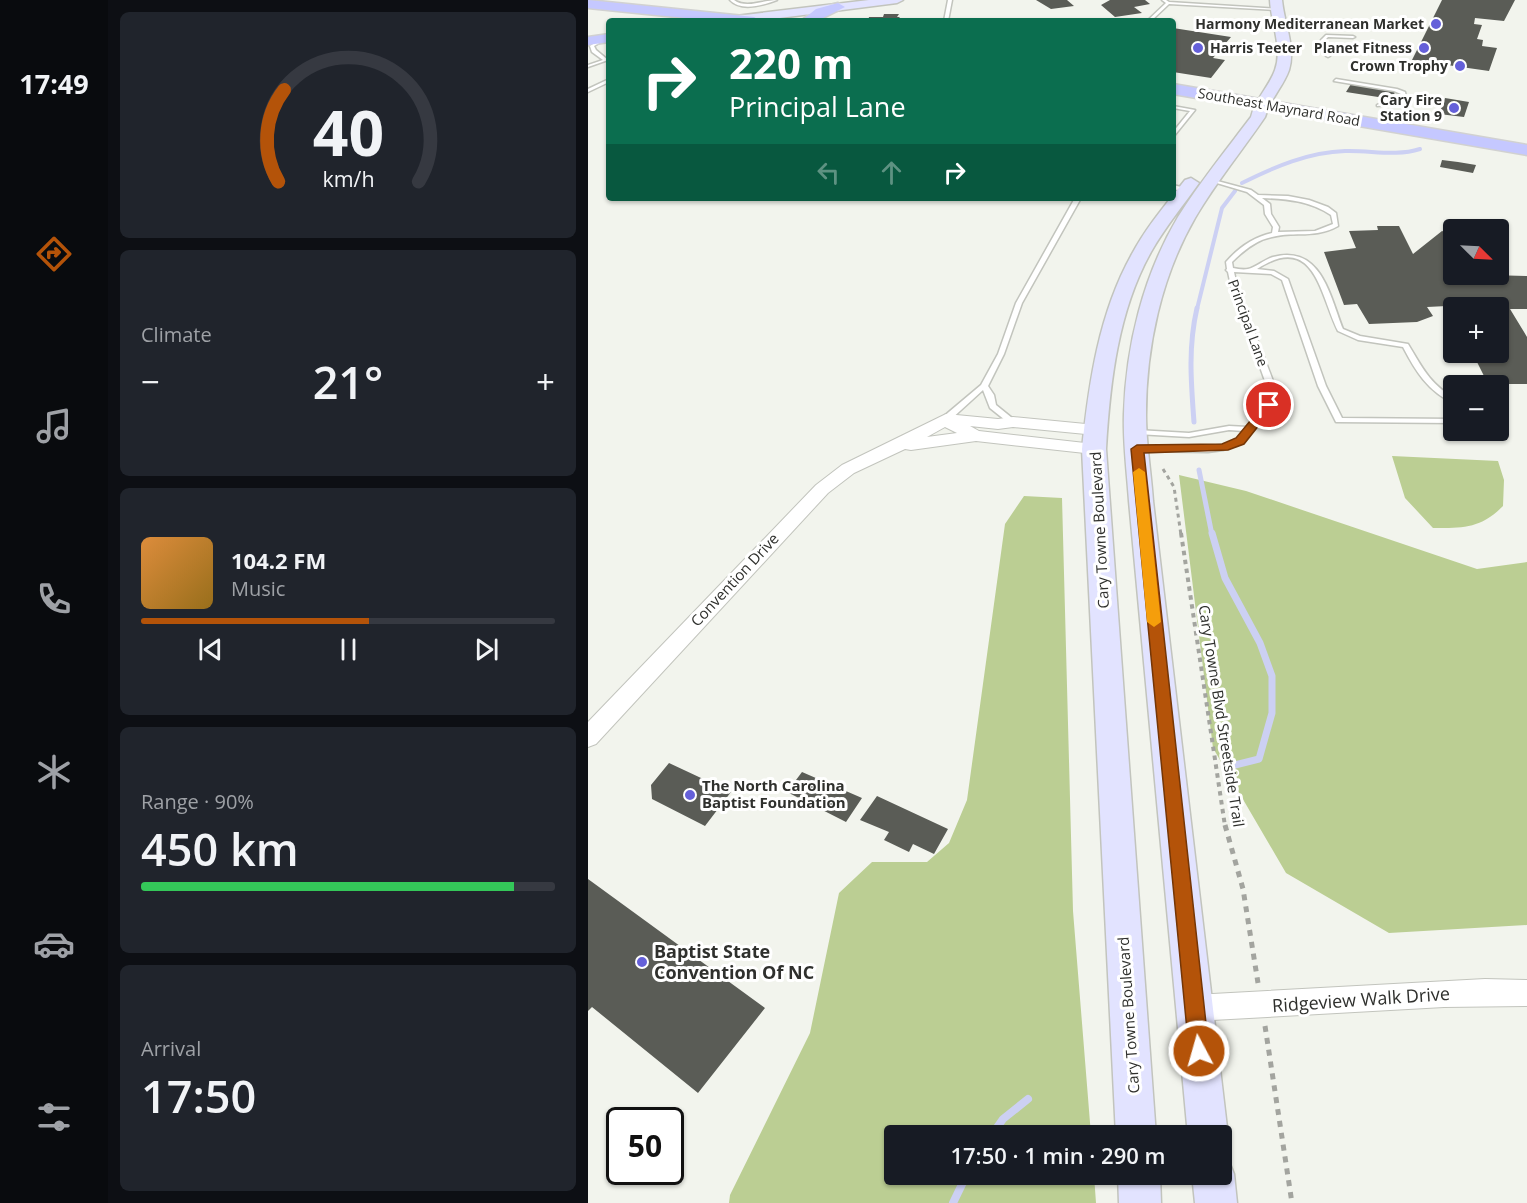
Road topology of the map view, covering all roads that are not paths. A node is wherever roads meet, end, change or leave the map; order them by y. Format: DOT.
graph roads {
  1 [pos="732,0"];
  2 [pos="775,0"];
  3 [pos="897,0"];
  4 [pos="950,0"];
  5 [pos="1166,1"];
  6 [pos="588,4"];
  7 [pos="1276,5"];
  8 [pos="607,6"];
  9 [pos="838,7"];
  10 [pos="627,18"];
  11 [pos="709,18"];
  12 [pos="757,18"];
  13 [pos="812,18"];
  14 [pos="947,18"];
  15 [pos="1152,18"];
  16 [pos="603,34"];
  17 [pos="1353,36"];
  18 [pos="588,41"];
  19 [pos="588,53"];
  20 [pos="1328,56"];
  21 [pos="606,60"];
  22 [pos="606,60"];
  23 [pos="606,62"];
  24 [pos="588,66"];
  25 [pos="1336,80"];
  26 [pos="606,82"];
  27 [pos="1176,90"];
  28 [pos="588,91"];
  29 [pos="1260,104"];
  30 [pos="1379,105"];
  31 [pos="1176,107"];
  32 [pos="1176,131"];
  33 [pos="1527,150"];
  34 [pos="1212,180"];
  35 [pos="1180,188"];
  36 [pos="1258,196"];
  37 [pos="1076,201"];
  38 [pos="1172,201"];
  39 [pos="1275,234"];
  40 [pos="1229,270"];
  41 [pos="1251,271"];
  42 [pos="984,386"];
  43 [pos="1443,396"];
  44 [pos="946,419"];
  45 [pos="1443,420"];
  46 [pos="1013,422"];
  47 [pos="1248,429"];
  48 [pos="975,436"];
  49 [pos="1095,440"];
  50 [pos="1137,441"];
  51 [pos="899,445"];
  52 [pos="588,737"];
  53 [pos="1527,993"];
  54 [pos="1194,1008"];
  55 [pos="1135,1125"];
  56 [pos="1207,1125"];
  57 [pos="1139,1185"];
  58 [pos="1214,1185"];
  59 [pos="1140,1203"];
  60 [pos="1216,1203"];
  1 -- 2 [label="lane"];
  3 -- 9 [label="main road"];
  4 -- 14 [label="lane"];
  5 -- 7 [label="lane"];
  5 -- 15 [label="lane"];
  6 -- 8 [label="main road"];
  7 -- 29 [label="main road"];
  8 -- 10 [label="main road"];
  8 -- 11 [label="main road"];
  9 -- 12 [label="main road"];
  9 -- 13 [label="main road"];
  16 -- 18 [label="main road"];
  16 -- 21 [label="lane"];
  17 -- 20 [label="lane"];
  19 -- 22 [label="lane"];
  23 -- 24 [label="lane"];
  25 -- 30 [label="lane"];
  26 -- 28 [label="lane"];
  27 -- 29 [label="main road, Southeast Maynard Road"];
  29 -- 33 [label="main road, Southeast Maynard Road"];
  29 -- 34 [label="main road"];
  29 -- 35 [label="main road, Cary Towne Boulevard"];
  31 -- 32 [label="lane"];
  34 -- 36 [label="lane"];
  34 -- 50 [label="main road"];
  36 -- 39 [label="lane"];
  36 -- 39 [label="lane"];
  37 -- 42 [label="lane"];
  38 -- 49 [label="main road, Cary Towne Boulevard"];
  39 -- 40 [label="lane, Principal Lane"];
  40 -- 41 [label="lane"];
  40 -- 47 [label="lane, Principal Lane"];
  41 -- 43 [label="lane"];
  41 -- 45 [label="lane"];
  42 -- 44 [label="lane"];
  42 -- 46 [label="lane"];
  44 -- 46 [label="street"];
  44 -- 48 [label="street, Convention Drive"];
  44 -- 51 [label="street, Convention Drive"];
  46 -- 49 [label="street"];
  47 -- 50 [label="lane"];
  47 -- 50 [label="lane, Principal Lane"];
  48 -- 49 [label="street, Convention Drive"];
  48 -- 51 [label="street, Convention Drive"];
  49 -- 50 [label="main road"];
  49 -- 55 [label="main road, Cary Towne Boulevard"];
  50 -- 54 [label="main road"];
  51 -- 52 [label="street, Convention Drive"];
  53 -- 54 [label="street, Ridgeview Walk Drive"];
  54 -- 56 [label="main road"];
  57 -- 59 [label="main road"];
  58 -- 60 [label="main road"];
}
